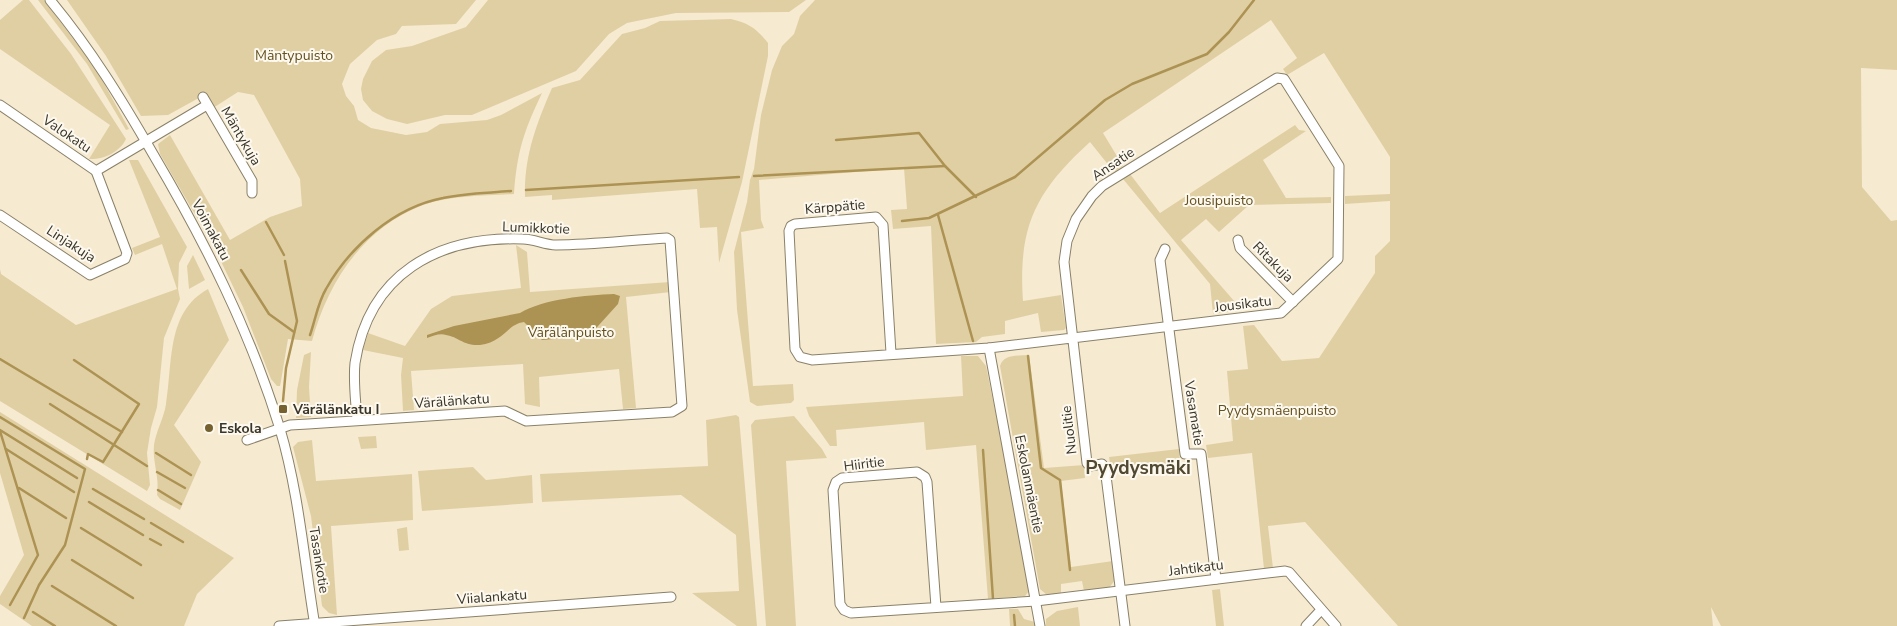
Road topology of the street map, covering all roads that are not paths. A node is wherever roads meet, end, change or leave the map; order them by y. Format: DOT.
graph roads {
  1 [pos="50,0"];
  2 [pos="1278,78"];
  3 [pos="0,105"];
  4 [pos="146,142"];
  5 [pos="96,171"];
  6 [pos="252,193"];
  7 [pos="0,215"];
  8 [pos="1238,240"];
  9 [pos="1166,249"];
  10 [pos="1293,302"];
  11 [pos="1168,327"];
  12 [pos="1072,338"];
  13 [pos="989,348"];
  14 [pos="891,353"];
  15 [pos="682,406"];
  16 [pos="357,420"];
  17 [pos="280,428"];
  18 [pos="247,440"];
  19 [pos="296,498"];
  20 [pos="1216,579"];
  21 [pos="1121,591"];
  22 [pos="671,597"];
  23 [pos="1036,602"];
  24 [pos="936,607"];
  25 [pos="1321,610"];
  26 [pos="315,624"];
  27 [pos="279,626"];
  28 [pos="1040,626"];
  29 [pos="1125,626"];
  30 [pos="1306,626"];
  31 [pos="1336,626"];
  1 -- 4 [label="street, Voimakatu"];
  2 -- 10 [label="street, Jousikatu"];
  2 -- 12 [label="street, Ansatie"];
  3 -- 5 [label="street, Valokatu"];
  4 -- 5 [label="street, Valokatu"];
  4 -- 6 [label="street, Mäntykuja"];
  4 -- 17 [label="street, Voimakatu"];
  5 -- 7 [label="street, Linjakuja"];
  8 -- 10 [label="street, Ritakuja"];
  9 -- 11 [label="street"];
  10 -- 11 [label="street, Jousikatu"];
  11 -- 12 [label="street, Jousikatu"];
  11 -- 20 [label="street, Vasamatie"];
  12 -- 13 [label="street, Jousikatu"];
  12 -- 21 [label="street, Nuolitie"];
  13 -- 14 [label="street, Kärppätie"];
  13 -- 23 [label="street, Eskolanmäentie"];
  14 -- 14 [label="street, Kärppätie"];
  15 -- 16 [label="street, Värälänkatu"];
  15 -- 16 [label="street, Lumikkotie"];
  16 -- 17 [label="street, Värälänkatu"];
  17 -- 18 [label="street, Värälänkatu"];
  17 -- 19 [label="street, Voimakatu"];
  19 -- 26 [label="street, Tasankotie"];
  20 -- 21 [label="street, Jahtikatu"];
  20 -- 25 [label="street, Jahtikatu"];
  21 -- 23 [label="street, Jahtikatu"];
  21 -- 29 [label="street"];
  22 -- 26 [label="street, Viialankatu"];
  23 -- 24 [label="street, Hiiritie"];
  23 -- 28 [label="street, Eskolanmäentie"];
  24 -- 24 [label="street, Hiiritie"];
  25 -- 30 [label="street"];
  25 -- 31 [label="street, Jahtikatu"];
  26 -- 27 [label="street, Viialankatu"];
}
